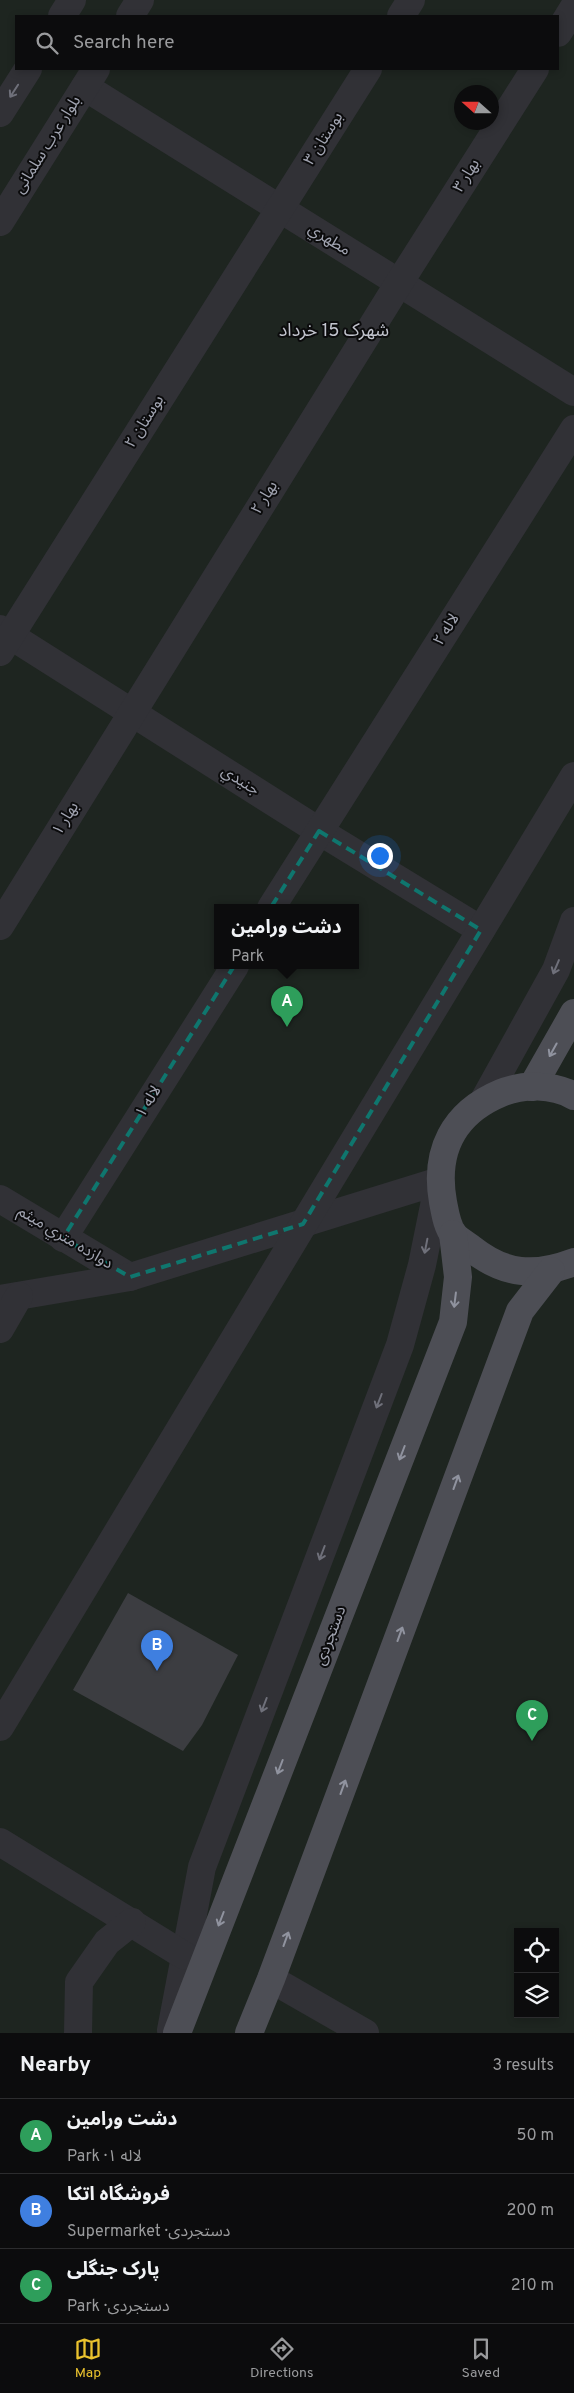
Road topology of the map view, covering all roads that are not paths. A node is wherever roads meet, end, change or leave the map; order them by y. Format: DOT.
graph roads {
  1 [pos="72,0"];
  2 [pos="140,0"];
  3 [pos="411,0"];
  4 [pos="574,7"];
  5 [pos="63,15"];
  6 [pos="131,15"];
  7 [pos="402,15"];
  8 [pos="559,31"];
  9 [pos="27,70"];
  10 [pos="367,70"];
  11 [pos="534,70"];
  12 [pos="90,78"];
  13 [pos="0,113"];
  14 [pos="280,209"];
  15 [pos="0,222"];
  16 [pos="399,283"];
  17 [pos="574,392"];
  18 [pos="574,429"];
  19 [pos="3,639"];
  20 [pos="132,713"];
  21 [pos="574,776"];
  22 [pos="320,831"];
  23 [pos="274,904"];
  24 [pos="574,922"];
  25 [pos="0,926"];
  26 [pos="481,930"];
  27 [pos="233,969"];
  28 [pos="574,1013"];
  29 [pos="532,1087"];
  30 [pos="574,1096"];
  31 [pos="484,1100"];
  32 [pos="439,1181"];
  33 [pos="0,1199"];
  34 [pos="302,1224"];
  35 [pos="453,1234"];
  36 [pos="63,1238"];
  37 [pos="562,1267"];
  38 [pos="130,1277"];
  39 [pos="10,1298"];
  40 [pos="0,1329"];
  41 [pos="0,1727"];
  42 [pos="0,1842"];
  43 [pos="132,1922"];
  44 [pos="185,1956"];
  45 [pos="271,1979"];
  46 [pos="78,2033"];
  47 [pos="170,2033"];
  48 [pos="177,2033"];
  49 [pos="249,2033"];
  50 [pos="365,2033"];
  1 -- 5 [label="street"];
  2 -- 6 [label="street"];
  3 -- 7 [label="street"];
  4 -- 8 [label="street"];
  9 -- 13 [label="street, one-way"];
  10 -- 14 [label="street, بوستان ۳"];
  11 -- 16 [label="street, بهار ۳"];
  12 -- 14 [label="street, مطهري"];
  12 -- 15 [label="street, بلوار عرب سلمانی"];
  14 -- 16 [label="street, مطهري"];
  14 -- 19 [label="street, بوستان ۲"];
  16 -- 17 [label="street, مطهري"];
  16 -- 20 [label="street, بهار ۲"];
  18 -- 22 [label="street, لاله ۲"];
  19 -- 20 [label="street, جنيدي"];
  20 -- 22 [label="street, جنيدي"];
  20 -- 25 [label="street, بهار ۱"];
  21 -- 26 [label="street"];
  22 -- 23 [label="street"];
  22 -- 26 [label="street, جنيدي"];
  24 -- 31 [label="street, one-way"];
  26 -- 34 [label="street"];
  27 -- 36 [label="street, لاله ۱"];
  28 -- 29 [label="main road, one-way"];
  29 -- 30 [label="main road"];
  29 -- 31 [label="main road"];
  31 -- 32 [label="main road, دستجردی"];
  32 -- 34 [label="street"];
  32 -- 35 [label="main road, دستجردی"];
  32 -- 44 [label="street, one-way"];
  33 -- 36 [label="street, دوازده متري میثم"];
  34 -- 38 [label="street"];
  34 -- 41 [label="street"];
  35 -- 37 [label="main road"];
  35 -- 48 [label="main road, دستجردی, one-way"];
  36 -- 38 [label="street, دوازده متري میثم"];
  45 -- 37 [label="main road, one-way"];
  38 -- 39 [label="street"];
  39 -- 40 [label="street"];
  42 -- 43 [label="street"];
  43 -- 44 [label="street"];
  43 -- 46 [label="street"];
  44 -- 47 [label="street"];
  45 -- 49 [label="main road"];
  45 -- 50 [label="street"];
}
